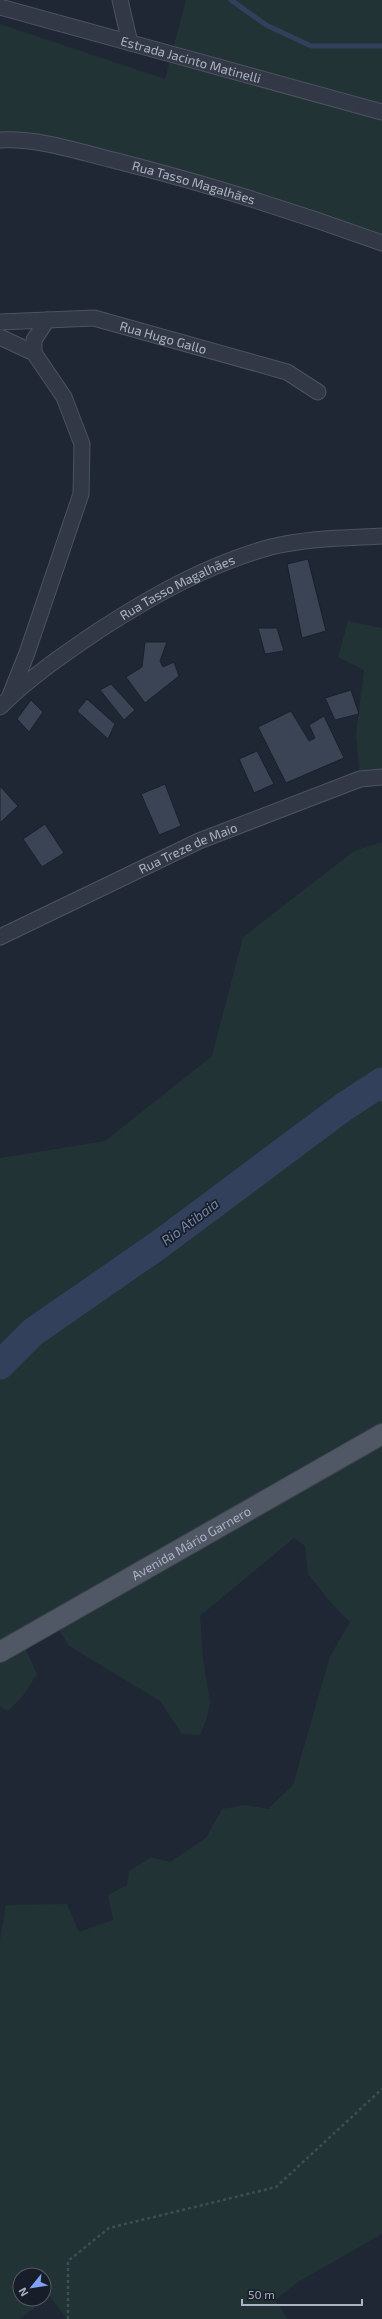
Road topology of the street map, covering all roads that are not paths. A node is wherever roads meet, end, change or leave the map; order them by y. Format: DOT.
graph roads {
  1 [pos="120,0"];
  2 [pos="0,7"];
  3 [pos="130,43"];
  4 [pos="382,112"];
  5 [pos="0,140"];
  6 [pos="382,243"];
  7 [pos="47,320"];
  8 [pos="0,322"];
  9 [pos="0,338"];
  10 [pos="34,353"];
  11 [pos="318,392"];
  12 [pos="382,536"];
  13 [pos="4,703"];
  14 [pos="382,777"];
  15 [pos="0,937"];
  16 [pos="382,1434"];
  17 [pos="0,1652"];
  1 -- 3 [label="street"];
  2 -- 3 [label="street, Estrada Jacinto Matinelli"];
  3 -- 4 [label="street, Estrada Jacinto Matinelli"];
  5 -- 6 [label="street, Rua Tasso Magalhães"];
  7 -- 8 [label="street, Rua Hugo Gallo"];
  7 -- 10 [label="street"];
  7 -- 11 [label="street, Rua Hugo Gallo"];
  9 -- 10 [label="street"];
  10 -- 13 [label="street"];
  12 -- 13 [label="street, Rua Tasso Magalhães"];
  14 -- 15 [label="street, Rua Treze de Maio"];
  16 -- 17 [label="main road, Avenida Mário Garnero"];
}
